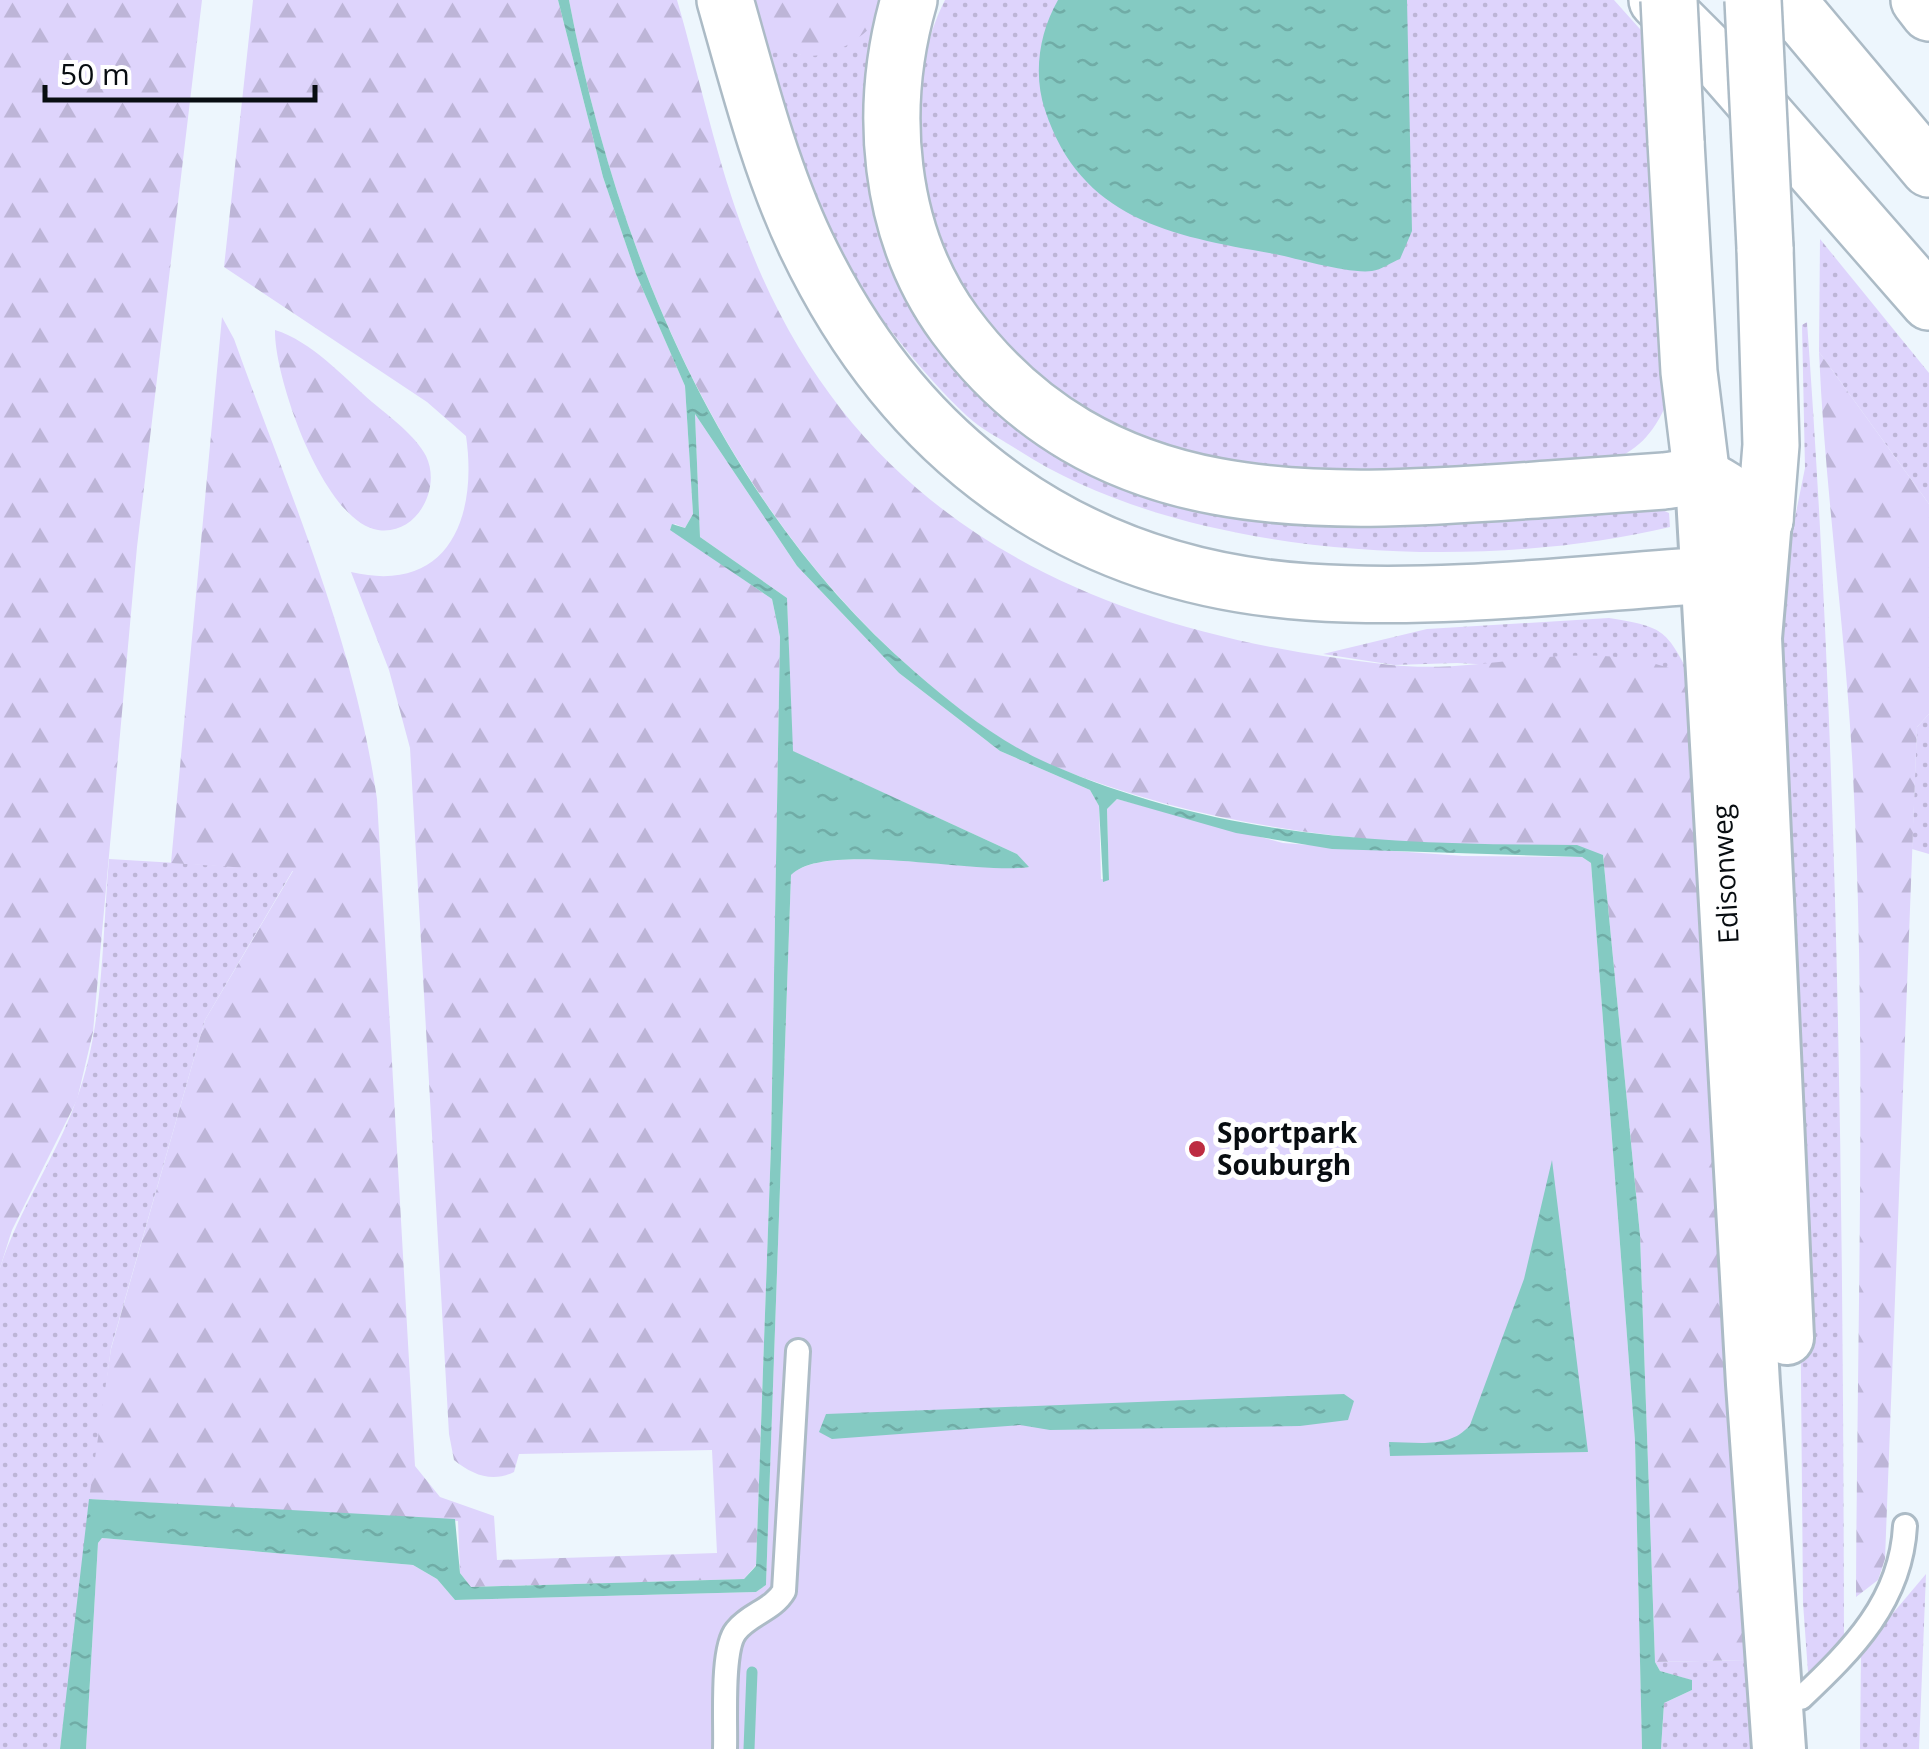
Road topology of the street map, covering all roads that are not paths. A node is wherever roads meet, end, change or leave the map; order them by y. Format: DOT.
graph roads {
  1 [pos="725,0"];
  2 [pos="909,0"];
  3 [pos="1658,0"];
  4 [pos="1670,0"];
  5 [pos="1753,0"];
  6 [pos="1787,0"];
  7 [pos="1919,0"];
  8 [pos="1929,13"];
  9 [pos="1720,63"];
  10 [pos="1929,169"];
  11 [pos="1929,302"];
  12 [pos="1702,478"];
  13 [pos="1764,520"];
  14 [pos="1709,575"];
  15 [pos="798,1351"];
  16 [pos="1904,1526"];
  17 [pos="1802,1724"];
  18 [pos="726,1749"];
  19 [pos="1779,1749"];
  1 -- 14 [label="main road"];
  2 -- 12 [label="main road"];
  3 -- 9 [label="main road"];
  4 -- 9 [label="main road"];
  4 -- 12 [label="main road, Edisonweg, bridge"];
  5 -- 13 [label="main road, Edisonweg, bridge"];
  6 -- 10 [label="main road"];
  7 -- 8 [label="main road"];
  9 -- 11 [label="main road"];
  12 -- 13 [label="main road"];
  12 -- 14 [label="street, Edisonweg"];
  13 -- 14 [label="main road"];
  13 -- 17 [label="street, Edisonweg"];
  14 -- 19 [label="street, Edisonweg"];
  15 -- 18 [label="lane"];
  16 -- 17 [label="lane"];
}
